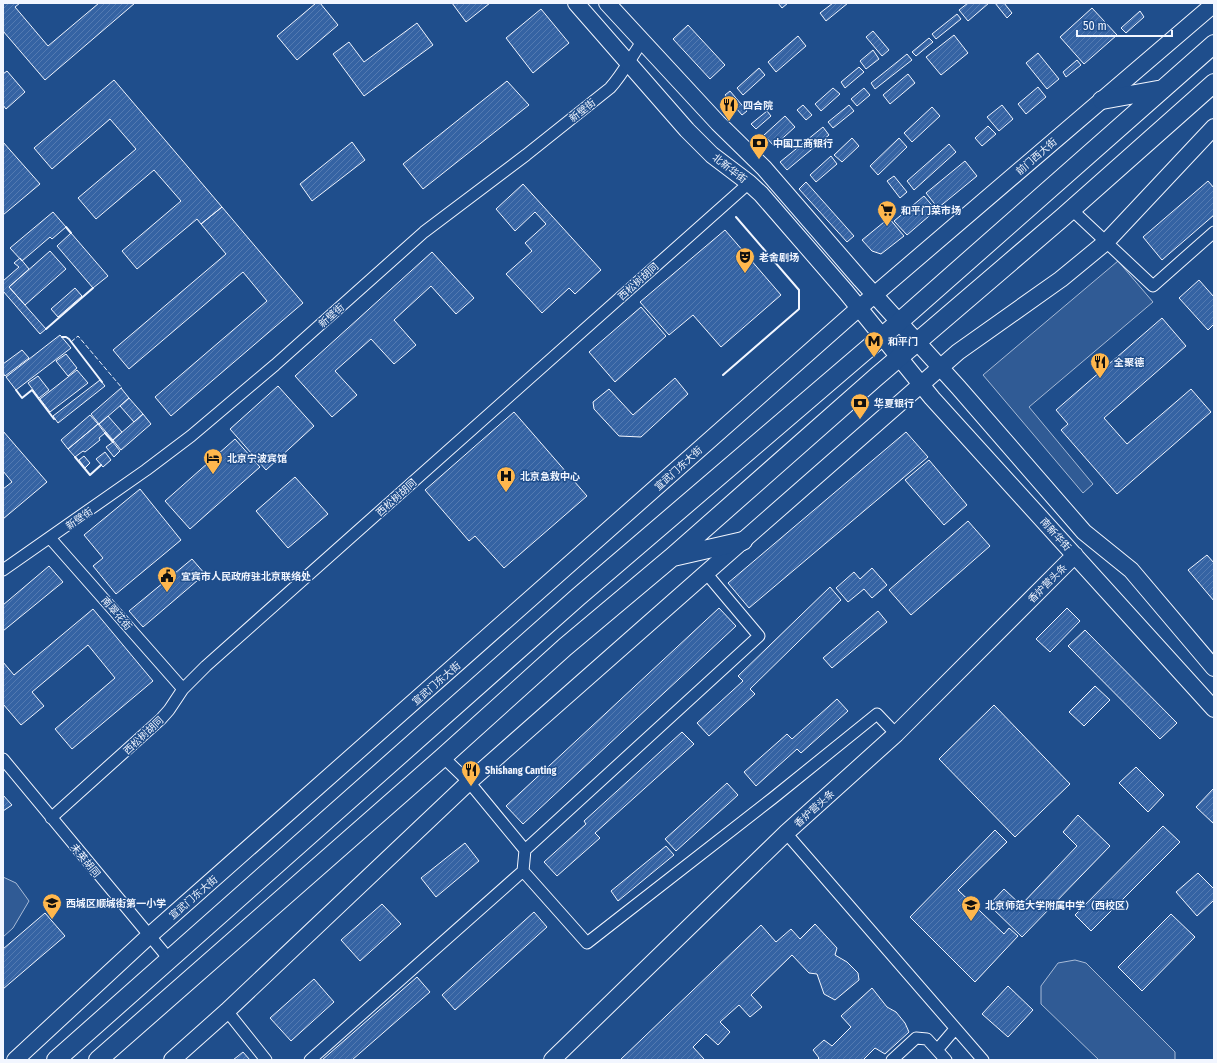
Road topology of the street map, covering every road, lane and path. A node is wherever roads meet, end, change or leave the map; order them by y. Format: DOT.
graph roads {
  1 [pos="576,3"];
  2 [pos="607,3"];
  3 [pos="1214,4"];
  4 [pos="642,42"];
  5 [pos="1214,44"];
  6 [pos="629,62"];
  7 [pos="1214,83"];
  8 [pos="1163,89"];
  9 [pos="1102,100"];
  10 [pos="1214,127"];
  11 [pos="749,183"];
  12 [pos="1071,209"];
  13 [pos="1214,232"];
  14 [pos="1106,242"];
  15 [pos="874,295"];
  16 [pos="859,308"];
  17 [pos="899,322"];
  18 [pos="882,336"];
  19 [pos="917,342"];
  20 [pos="899,357"];
  21 [pos="941,369"];
  22 [pos="922,385"];
  23 [pos="50,538"];
  24 [pos="743,541"];
  25 [pos="1075,555"];
  26 [pos="671,558"];
  27 [pos="3,570"];
  28 [pos="706,573"];
  29 [pos="1214,668"];
  30 [pos="183,689"];
  31 [pos="1214,709"];
  32 [pos="896,734"];
  33 [pos="443,757"];
  34 [pos="3,759"];
  35 [pos="468,782"];
  36 [pos="51,818"];
  37 [pos="786,833"];
  38 [pos="525,850"];
  39 [pos="523,871"];
  40 [pos="149,936"];
  41 [pos="169,959"];
  42 [pos="227,1012"];
  43 [pos="955,1029"];
  44 [pos="937,1050"];
  45 [pos="15,1060"];
  46 [pos="56,1060"];
  47 [pos="98,1060"];
  48 [pos="172,1060"];
  49 [pos="266,1060"];
  50 [pos="310,1060"];
  51 [pos="552,1060"];
  52 [pos="892,1060"];
  53 [pos="946,1060"];
  54 [pos="983,1060"];
  1 -- 6 [label="street, 北新华街"];
  2 -- 4 [label="street"];
  3 -- 9 [label="street, 前门西大街"];
  4 -- 6 [label="street, 新壁街"];
  4 -- 15 [label="street"];
  5 -- 8 [label="main road"];
  6 -- 11 [label="street, 北新华街"];
  6 -- 23 [label="street, 新壁街"];
  7 -- 12 [label="main road"];
  8 -- 9 [label="main road"];
  8 -- 17 [label="main road"];
  9 -- 15 [label="street, 前门西大街"];
  10 -- 14 [label="street"];
  11 -- 16 [label="street, 北新华街"];
  11 -- 30 [label="street, 西松树胡同"];
  12 -- 14 [label="street"];
  12 -- 19 [label="main road"];
  13 -- 14 [label="street"];
  14 -- 21 [label="street"];
  15 -- 16 [label="street, 前门西大街"];
  15 -- 17 [label="street"];
  16 -- 18 [label="street, 北新华街"];
  16 -- 40 [label="street, 宣武门东大街"];
  17 -- 18 [label="main road"];
  17 -- 19 [label="street"];
  18 -- 20 [label="street, 北新华街"];
  18 -- 41 [label="main road"];
  19 -- 20 [label="main road"];
  19 -- 21 [label="street"];
  20 -- 22 [label="street, 南新华街"];
  20 -- 26 [label="main road"];
  21 -- 22 [label="street"];
  21 -- 29 [label="street"];
  22 -- 24 [label="street"];
  22 -- 25 [label="street, 南新华街"];
  23 -- 27 [label="street, 新壁街"];
  23 -- 30 [label="street, 南翠花街"];
  24 -- 26 [label="main road"];
  24 -- 28 [label="street"];
  25 -- 31 [label="street, 南新华街"];
  25 -- 32 [label="street, 香炉营头条"];
  26 -- 33 [label="main road"];
  28 -- 35 [label="street"];
  28 -- 38 [label="street"];
  30 -- 36 [label="street, 西松树胡同"];
  32 -- 37 [label="street, 香炉营头条"];
  32 -- 39 [label="street"];
  33 -- 35 [label="street"];
  33 -- 47 [label="main road"];
  34 -- 36 [label="street, 未英胡同"];
  35 -- 38 [label="street"];
  35 -- 42 [label="street"];
  36 -- 40 [label="street, 未英胡同"];
  37 -- 43 [label="street"];
  37 -- 51 [label="street, 香炉营头条"];
  38 -- 39 [label="street"];
  39 -- 50 [label="street"];
  40 -- 41 [label="street, 未英胡同"];
  40 -- 45 [label="street, 宣武门东大街"];
  41 -- 46 [label="main road"];
  42 -- 48 [label="street"];
  42 -- 49 [label="street"];
  43 -- 44 [label="street"];
  43 -- 54 [label="street"];
  44 -- 52 [label="street"];
  44 -- 53 [label="street"];
}
